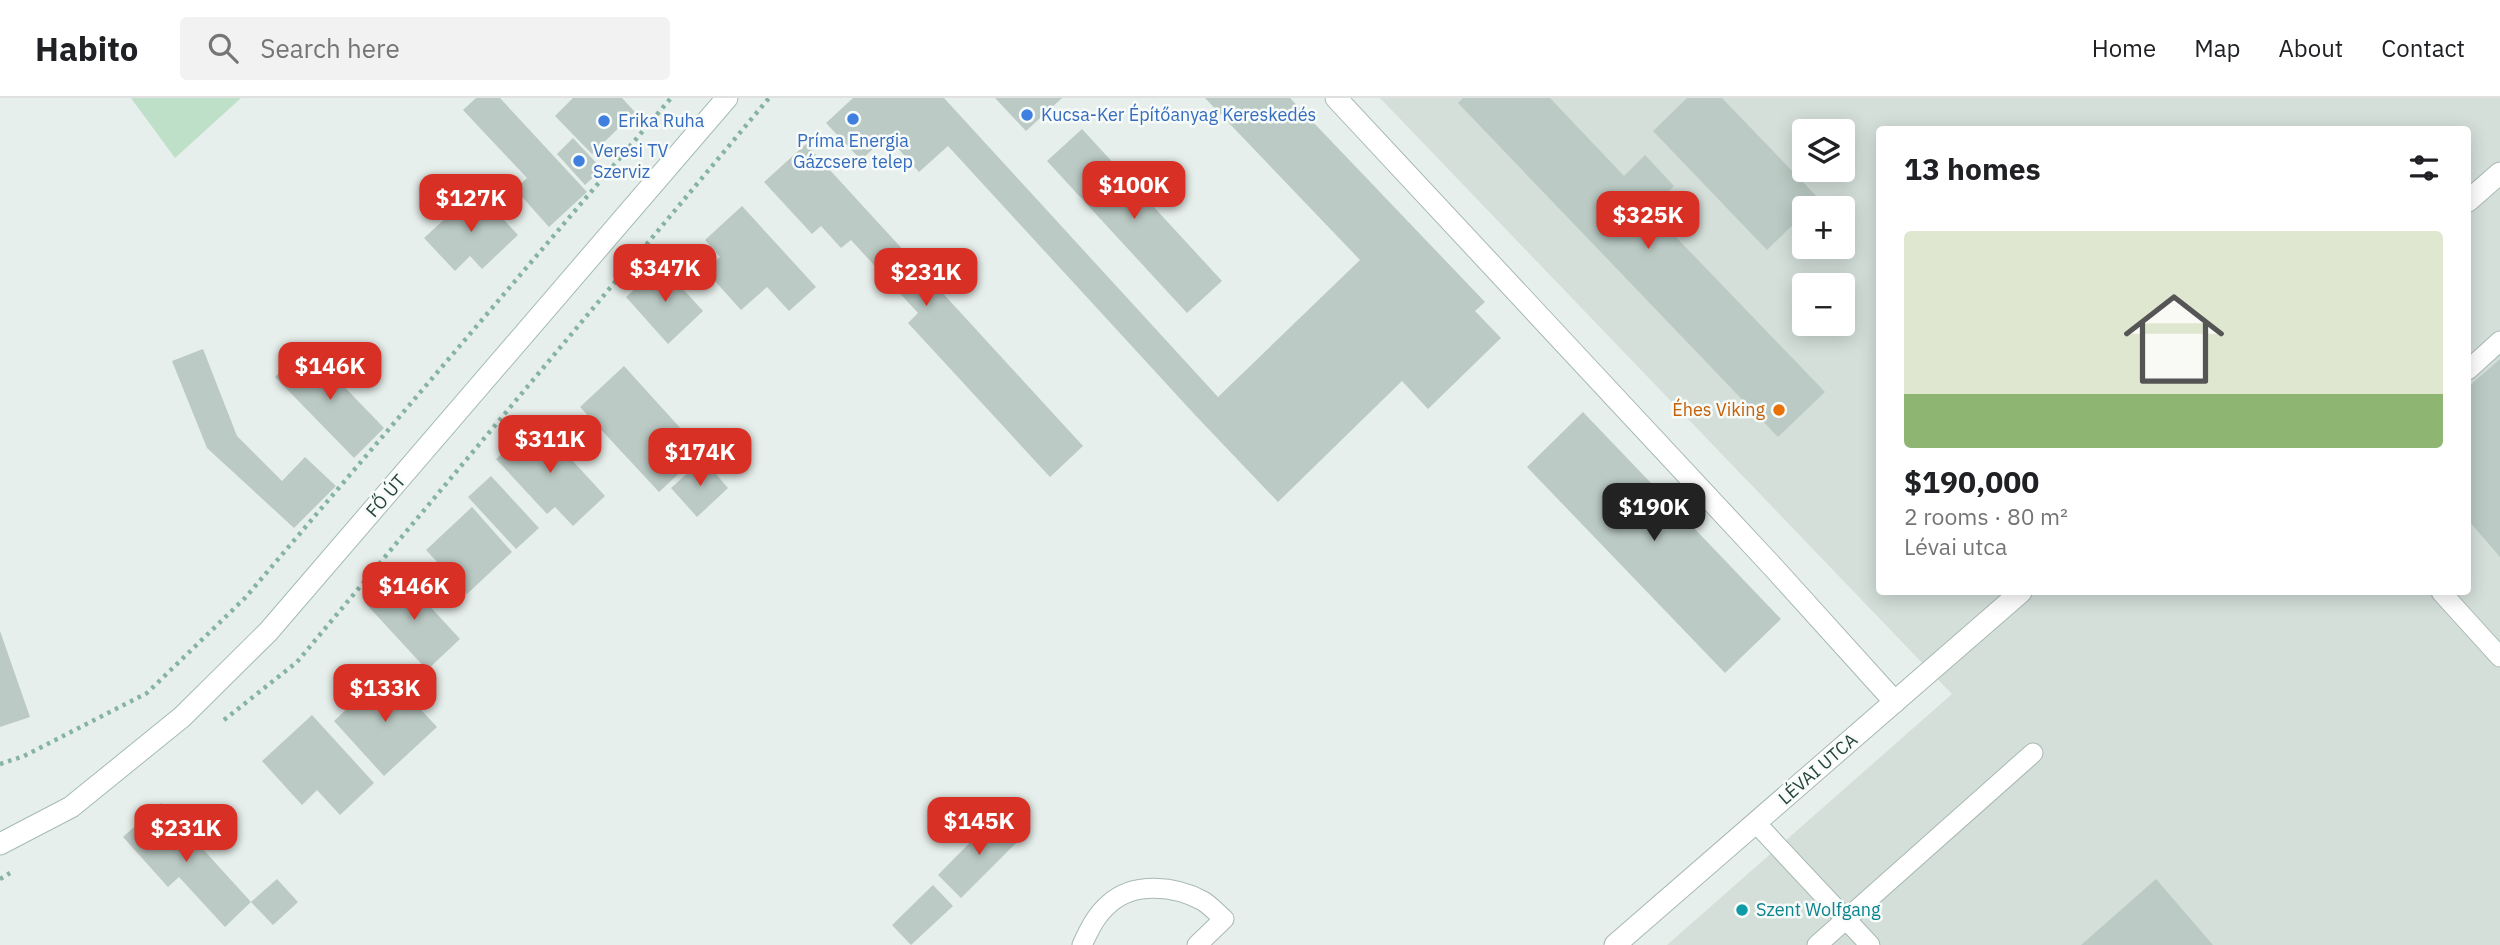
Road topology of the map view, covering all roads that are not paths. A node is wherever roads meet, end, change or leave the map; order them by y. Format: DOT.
graph roads {
  1 [pos="727,98"];
  2 [pos="1336,98"];
  3 [pos="2500,173"];
  4 [pos="2471,198"];
  5 [pos="2500,341"];
  6 [pos="2471,367"];
  7 [pos="2018,595"];
  8 [pos="2444,595"];
  9 [pos="2500,657"];
  10 [pos="1895,702"];
  11 [pos="2033,753"];
  12 [pos="1756,822"];
  13 [pos="0,844"];
  14 [pos="1846,919"];
  15 [pos="1082,945"];
  16 [pos="1197,945"];
  17 [pos="1615,945"];
  18 [pos="1817,945"];
  19 [pos="1870,945"];
  1 -- 13 [label="street, FŐ ÚT"];
  2 -- 10 [label="street"];
  3 -- 4 [label="street"];
  5 -- 6 [label="lane"];
  7 -- 10 [label="street, LÉVAI UTCA"];
  8 -- 9 [label="lane"];
  10 -- 12 [label="street, LÉVAI UTCA"];
  11 -- 14 [label="lane"];
  12 -- 14 [label="lane"];
  12 -- 17 [label="street, LÉVAI UTCA"];
  14 -- 18 [label="lane"];
  14 -- 19 [label="lane"];
  15 -- 16 [label="lane"];
}
